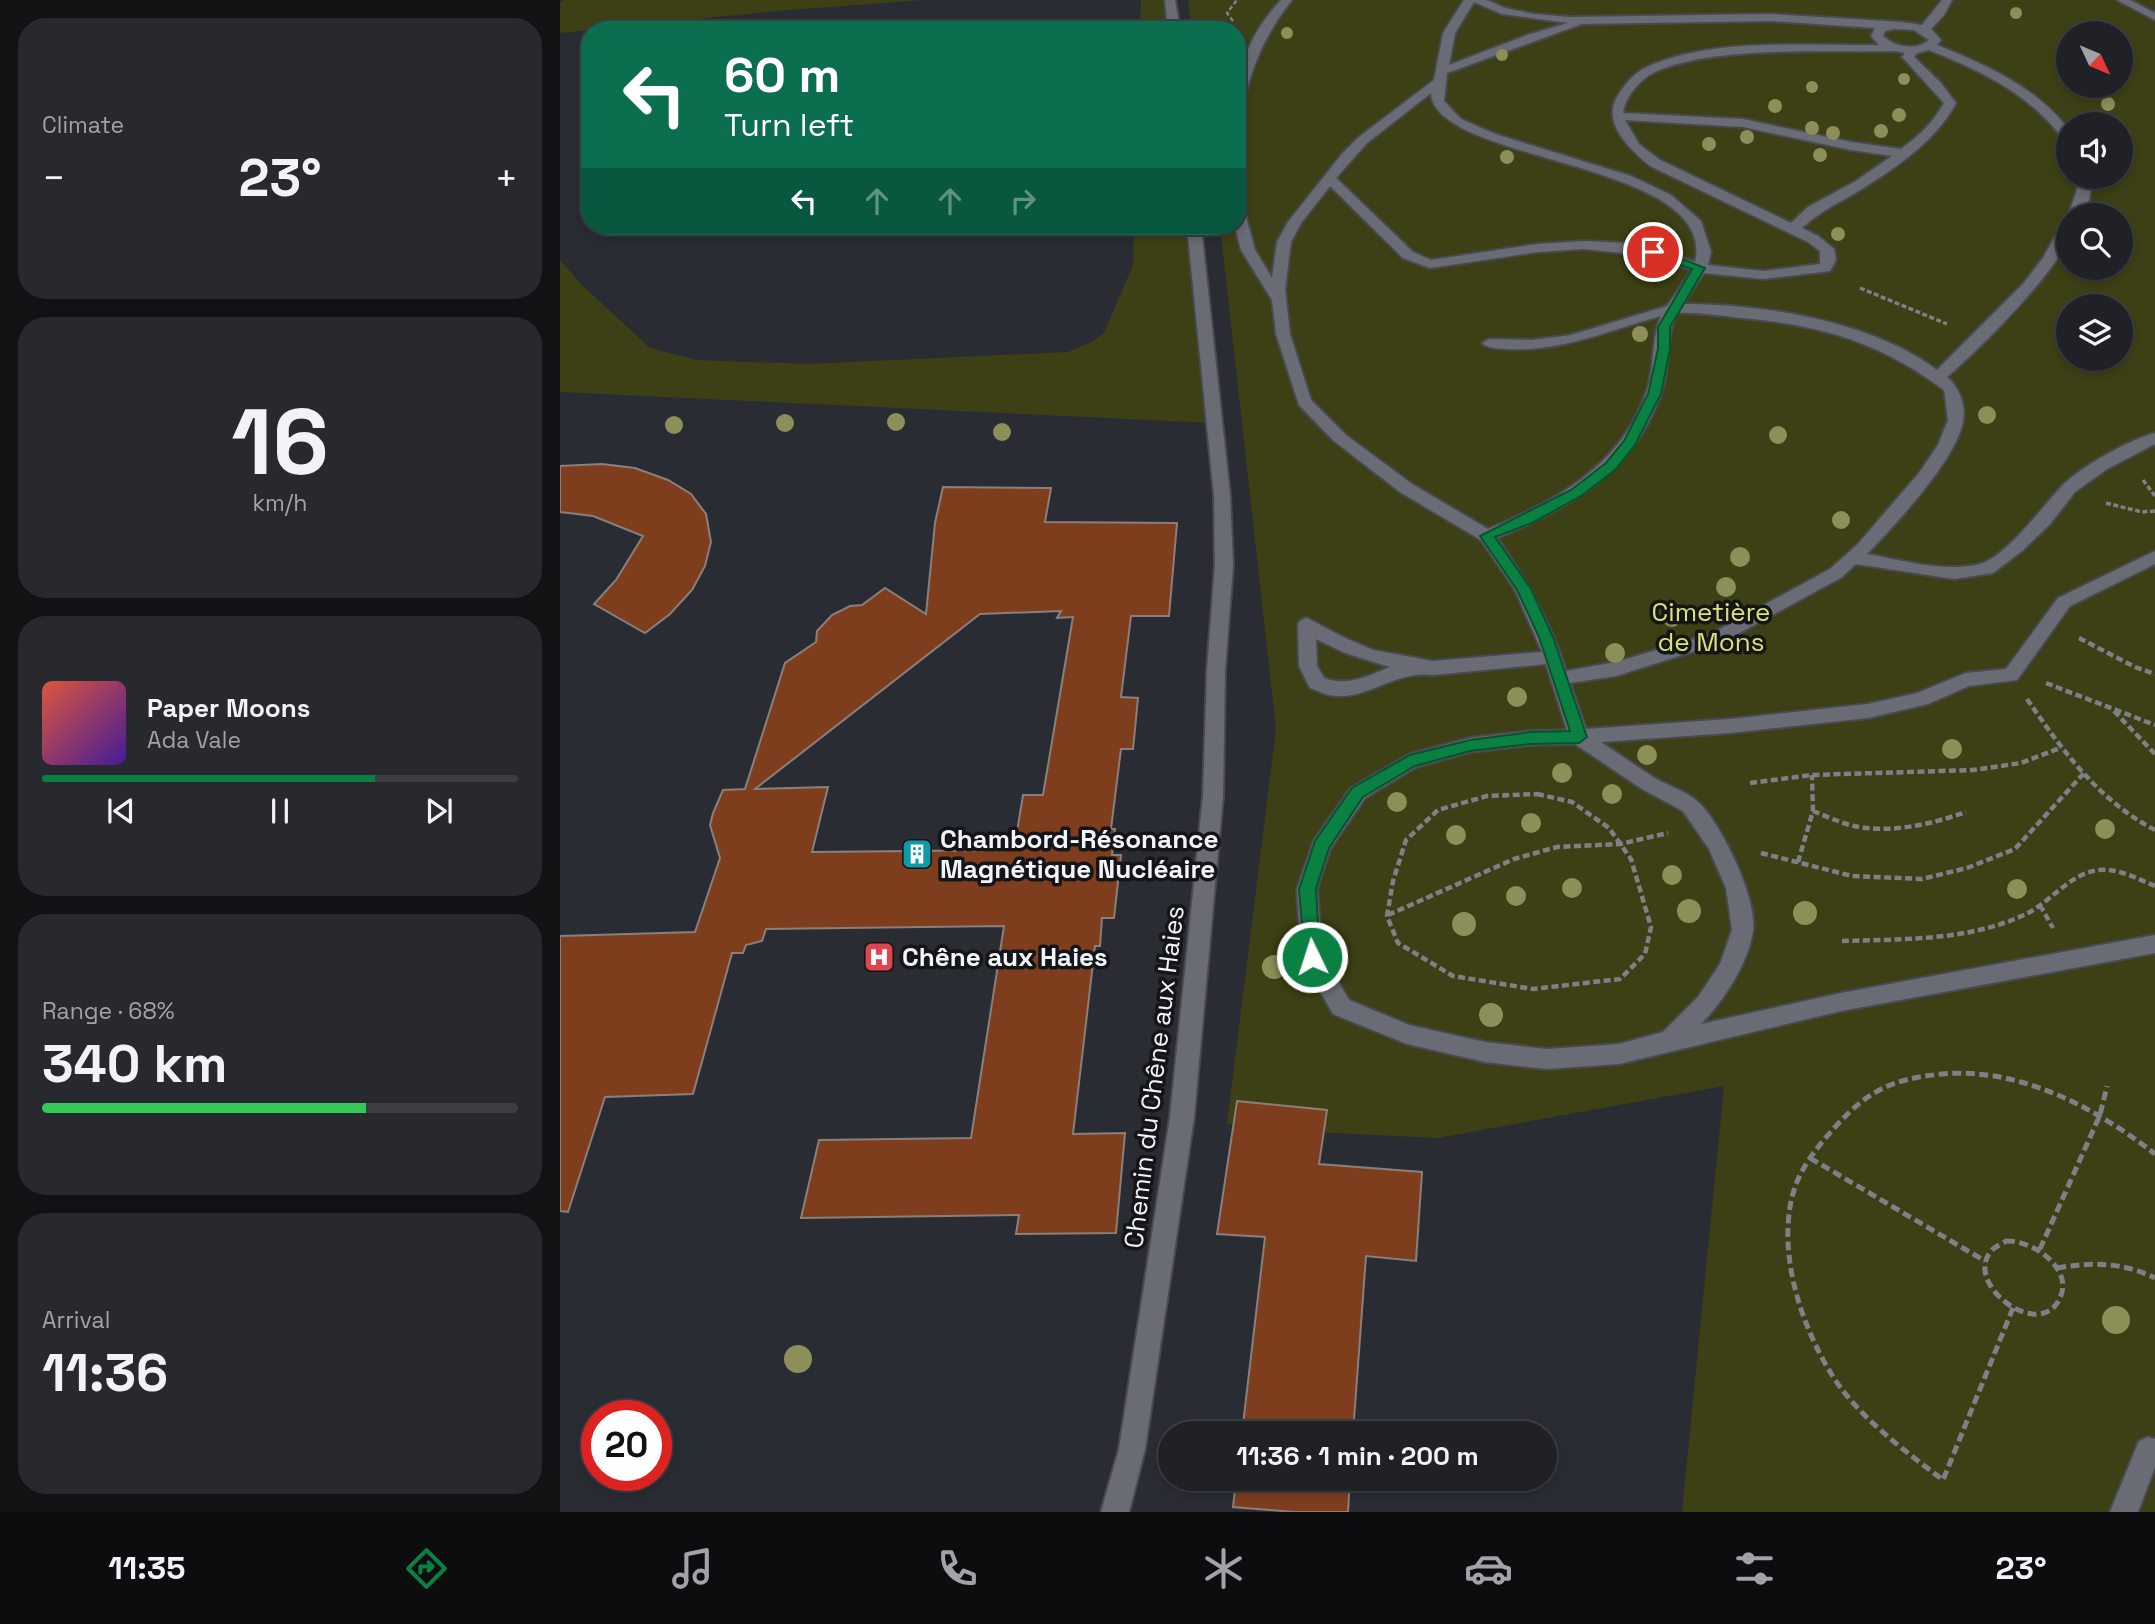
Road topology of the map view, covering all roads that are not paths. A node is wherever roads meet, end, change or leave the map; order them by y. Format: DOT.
graph roads {
  1 [pos="1170,0"];
  2 [pos="1287,0"];
  3 [pos="1469,0"];
  4 [pos="1478,0"];
  5 [pos="1947,0"];
  6 [pos="2122,0"];
  7 [pos="2134,4"];
  8 [pos="2155,5"];
  9 [pos="2155,17"];
  10 [pos="1173,21"];
  11 [pos="1595,21"];
  12 [pos="1891,26"];
  13 [pos="1924,30"];
  14 [pos="1930,46"];
  15 [pos="1895,48"];
  16 [pos="1913,50"];
  17 [pos="1246,69"];
  18 [pos="1441,77"];
  19 [pos="1617,116"];
  20 [pos="2056,123"];
  21 [pos="1900,153"];
  22 [pos="1330,179"];
  23 [pos="1692,182"];
  24 [pos="1660,195"];
  25 [pos="1792,230"];
  26 [pos="1195,235"];
  27 [pos="1244,235"];
  28 [pos="2056,249"];
  29 [pos="1699,268"];
  30 [pos="1278,298"];
  31 [pos="1672,309"];
  32 [pos="1489,343"];
  33 [pos="1938,377"];
  34 [pos="2155,438"];
  35 [pos="1487,536"];
  36 [pos="2155,556"];
  37 [pos="1853,558"];
  38 [pos="1554,657"];
  39 [pos="1413,666"];
  40 [pos="1561,678"];
  41 [pos="1579,737"];
  42 [pos="2155,944"];
  43 [pos="1670,1040"];
  44 [pos="2148,1450"];
  45 [pos="1115,1512"];
  46 [pos="2124,1512"];
  1 -- 10 [label="street"];
  2 -- 17 [label="street"];
  3 -- 18 [label="lane"];
  4 -- 11 [label="street"];
  5 -- 13 [label="street"];
  6 -- 7 [label="street"];
  7 -- 8 [label="street"];
  7 -- 9 [label="street"];
  11 -- 12 [label="street"];
  11 -- 18 [label="street"];
  12 -- 13 [label="street"];
  12 -- 15 [label="street"];
  13 -- 14 [label="street"];
  14 -- 16 [label="street"];
  14 -- 20 [label="street"];
  15 -- 16 [label="street"];
  15 -- 19 [label="street"];
  16 -- 21 [label="street"];
  18 -- 22 [label="lane"];
  18 -- 24 [label="street"];
  19 -- 21 [label="street"];
  19 -- 23 [label="street"];
  21 -- 25 [label="street"];
  22 -- 29 [label="street"];
  22 -- 30 [label="lane"];
  23 -- 24 [label="street"];
  23 -- 25 [label="street"];
  24 -- 29 [label="street"];
  25 -- 29 [label="street"];
  26 -- 45 [label="street, Chemin du Chêne aux Haies"];
  27 -- 30 [label="street"];
  28 -- 33 [label="street"];
  29 -- 31 [label="street"];
  30 -- 35 [label="lane"];
  31 -- 32 [label="street"];
  31 -- 33 [label="street"];
  31 -- 35 [label="street"];
  33 -- 37 [label="street"];
  34 -- 37 [label="street"];
  35 -- 38 [label="lane"];
  36 -- 41 [label="street"];
  37 -- 40 [label="street"];
  38 -- 39 [label="street"];
  38 -- 40 [label="lane"];
  39 -- 39 [label="street"];
  40 -- 41 [label="lane"];
  41 -- 43 [label="street"];
  41 -- 43 [label="street"];
  42 -- 43 [label="street"];
  44 -- 46 [label="street"];
}
